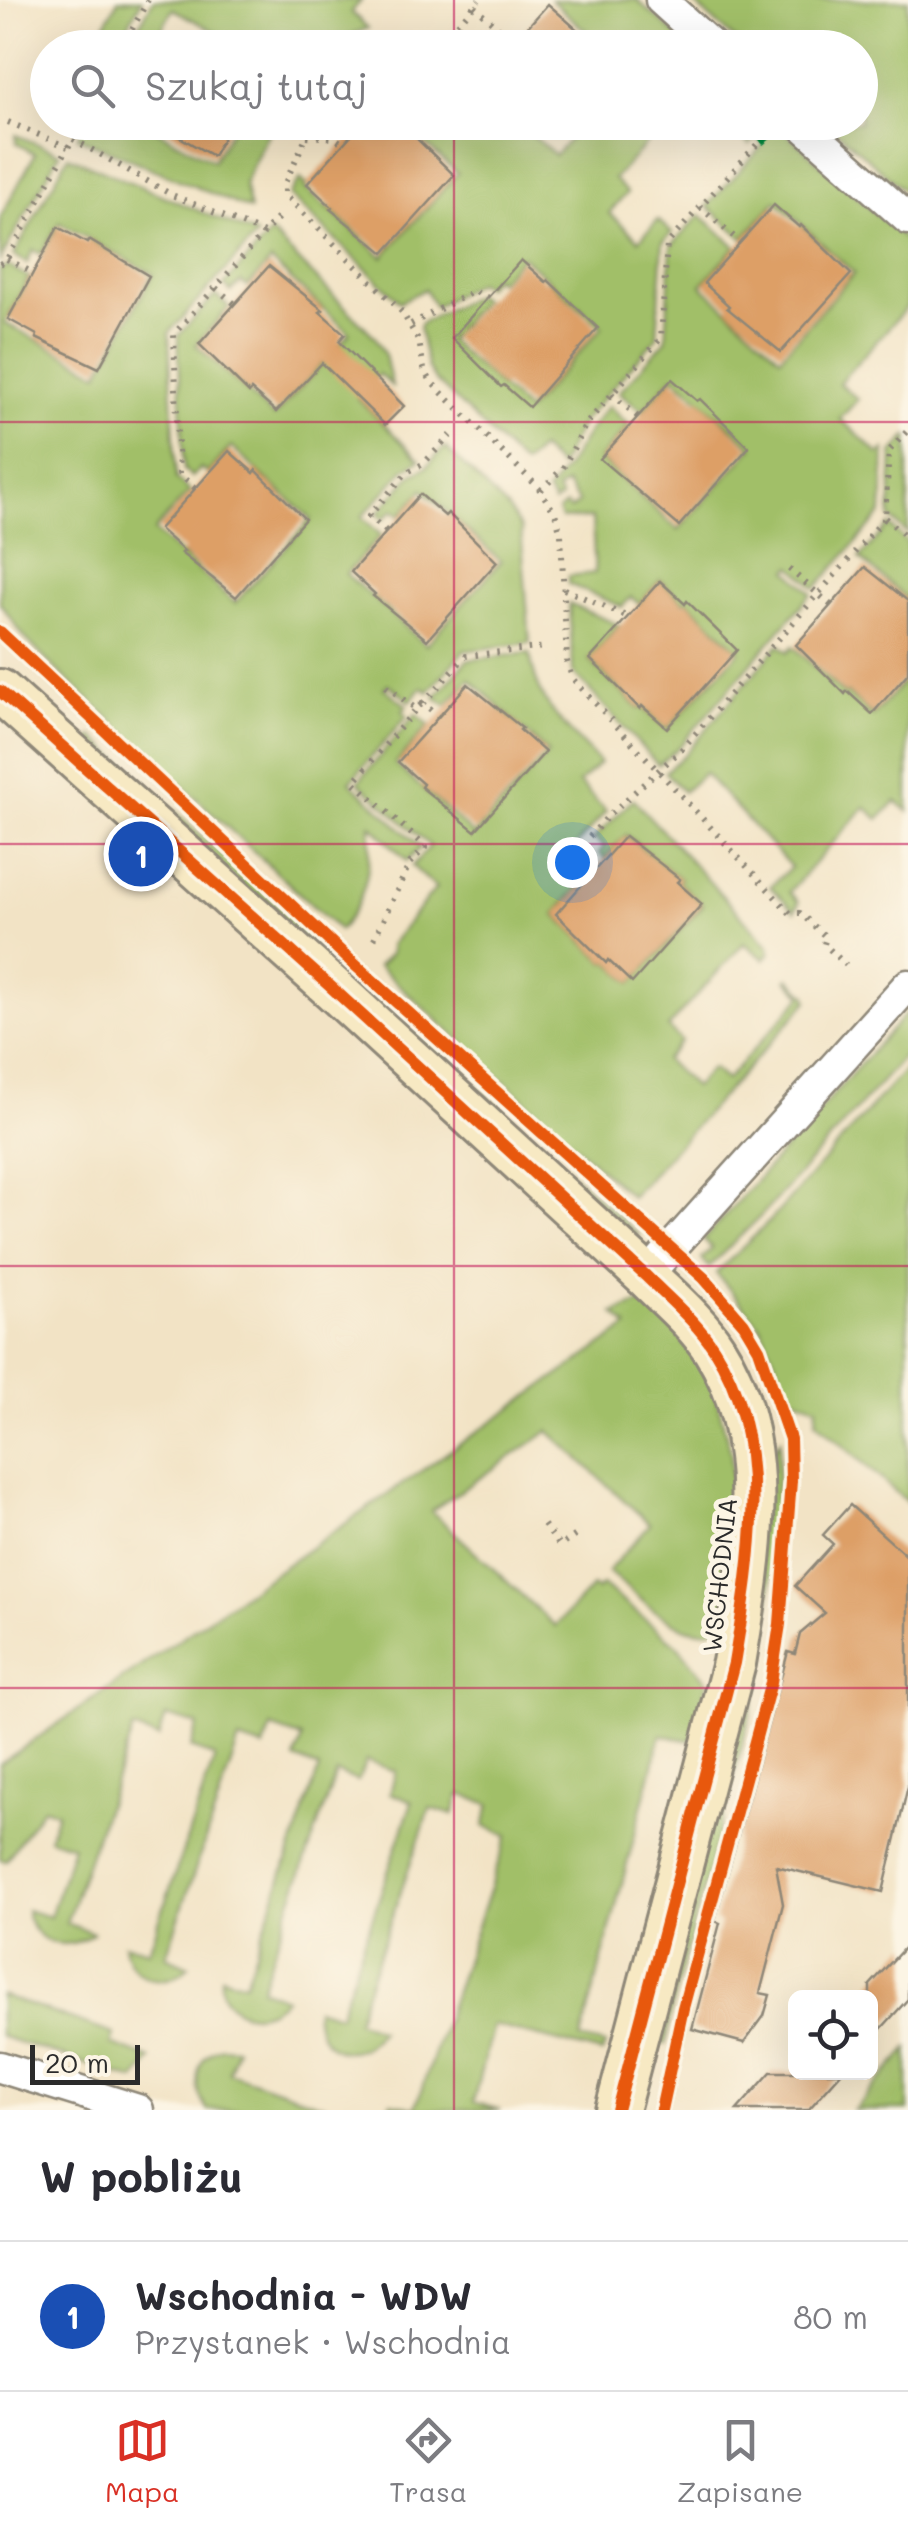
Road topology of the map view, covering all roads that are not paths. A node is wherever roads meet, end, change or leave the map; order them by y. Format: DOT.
graph roads {
  1 [pos="661,0"];
  2 [pos="694,30"];
  3 [pos="819,140"];
  4 [pos="908,219"];
  5 [pos="0,691"];
  6 [pos="908,984"];
  7 [pos="646,1276"];
  8 [pos="0,2068"];
  9 [pos="138,2110"];
  10 [pos="616,2110"];
  1 -- 2 [label="street"];
  3 -- 4 [label="street"];
  5 -- 7 [label="street, WSCHODNIA"];
  6 -- 7 [label="street"];
  7 -- 10 [label="street, WSCHODNIA"];
  8 -- 9 [label="street"];
}
